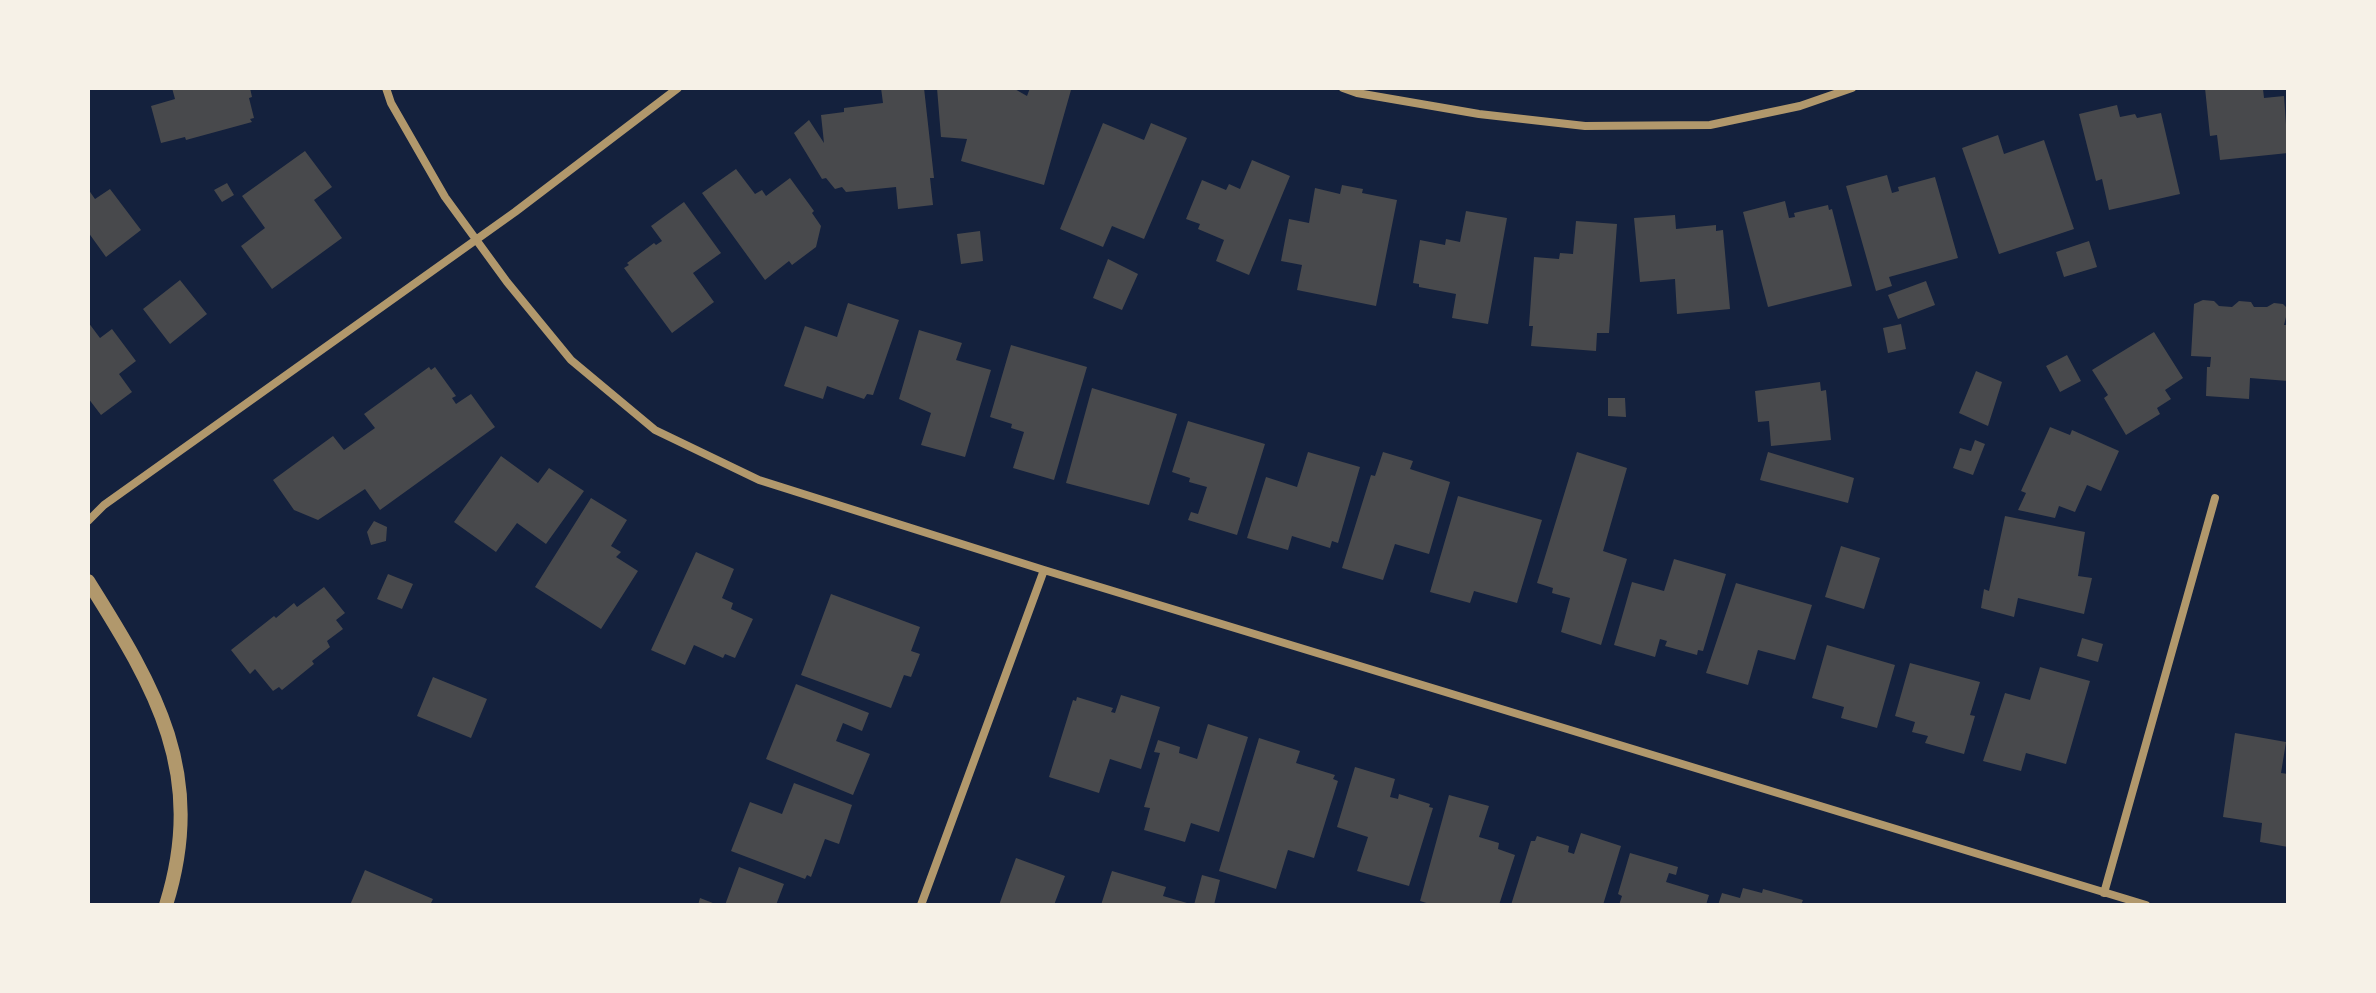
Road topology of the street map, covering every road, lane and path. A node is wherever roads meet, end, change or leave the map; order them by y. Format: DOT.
graph roads {
  1 [pos="386,88"];
  2 [pos="678,88"];
  3 [pos="1343,88"];
  4 [pos="1852,88"];
  5 [pos="477,239"];
  6 [pos="2215,498"];
  7 [pos="88,521"];
  8 [pos="1044,570"];
  9 [pos="88,581"];
  10 [pos="2104,893"];
  11 [pos="166,905"];
  12 [pos="921,905"];
  13 [pos="2146,905"];
  1 -- 5 [label="street"];
  2 -- 5 [label="street"];
  3 -- 4 [label="street"];
  5 -- 7 [label="street"];
  5 -- 8 [label="street"];
  6 -- 10 [label="street"];
  8 -- 10 [label="street"];
  8 -- 12 [label="street"];
  9 -- 11 [label="street"];
  10 -- 13 [label="street"];
}
